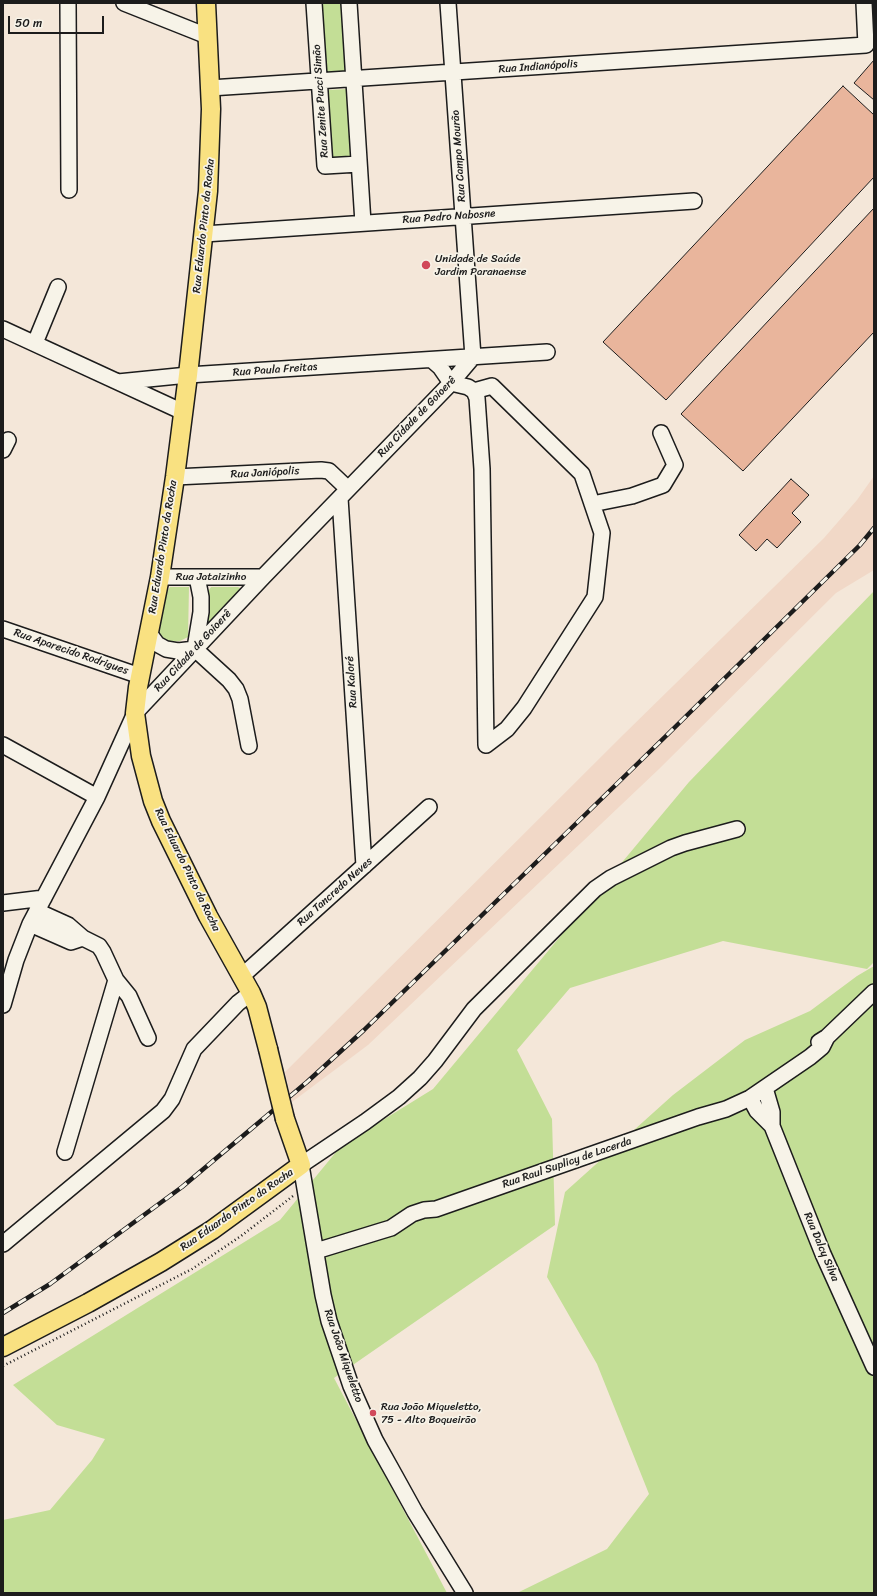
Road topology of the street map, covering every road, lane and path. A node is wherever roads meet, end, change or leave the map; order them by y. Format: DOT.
graph roads {
  1 [pos="68,3"];
  2 [pos="124,3"];
  3 [pos="206,3"];
  4 [pos="314,3"];
  5 [pos="349,3"];
  6 [pos="448,3"];
  7 [pos="864,3"];
  8 [pos="207,36"];
  9 [pos="453,72"];
  10 [pos="354,79"];
  11 [pos="319,81"];
  12 [pos="210,88"];
  13 [pos="359,164"];
  14 [pos="69,190"];
  15 [pos="694,201"];
  16 [pos="463,217"];
  17 [pos="363,223"];
  18 [pos="204,234"];
  19 [pos="58,286"];
  20 [pos="3,329"];
  21 [pos="35,344"];
  22 [pos="547,352"];
  23 [pos="473,357"];
  24 [pos="432,360"];
  25 [pos="188,375"];
  26 [pos="118,382"];
  27 [pos="451,383"];
  28 [pos="474,391"];
  29 [pos="183,412"];
  30 [pos="661,433"];
  31 [pos="175,477"];
  32 [pos="344,493"];
  33 [pos="592,504"];
  34 [pos="160,577"];
  35 [pos="197,577"];
  36 [pos="263,577"];
  37 [pos="3,629"];
  38 [pos="149,633"];
  39 [pos="195,649"];
  40 [pos="140,676"];
  41 [pos="135,713"];
  42 [pos="3,745"];
  43 [pos="249,746"];
  44 [pos="97,797"];
  45 [pos="429,807"];
  46 [pos="737,829"];
  47 [pos="364,866"];
  48 [pos="3,903"];
  49 [pos="37,911"];
  50 [pos="242,976"];
  51 [pos="116,980"];
  52 [pos="874,992"];
  53 [pos="251,993"];
  54 [pos="3,1005"];
  55 [pos="148,1038"];
  56 [pos="765,1088"];
  57 [pos="743,1101"];
  58 [pos="772,1126"];
  59 [pos="64,1152"];
  60 [pos="301,1165"];
  61 [pos="3,1244"];
  62 [pos="316,1251"];
  63 [pos="3,1347"];
  64 [pos="874,1367"];
  65 [pos="465,1593"];
  1 -- 14 [label="street"];
  2 -- 8 [label="street"];
  3 -- 8 [label="main road, Rua Eduardo Pinto da Rocha"];
  4 -- 11 [label="street, Rua Zenite Pucci Simão"];
  5 -- 10 [label="street"];
  6 -- 9 [label="street, Rua Campo Mourão"];
  7 -- 9 [label="street, Rua Indianópolis"];
  8 -- 12 [label="main road, Rua Eduardo Pinto da Rocha"];
  9 -- 10 [label="street, Rua Indianópolis"];
  9 -- 16 [label="street, Rua Campo Mourão"];
  10 -- 11 [label="street, Rua Indianópolis"];
  10 -- 13 [label="street"];
  11 -- 12 [label="street, Rua Indianópolis"];
  11 -- 13 [label="street, Rua Zenite Pucci Simão"];
  12 -- 18 [label="main road, Rua Eduardo Pinto da Rocha"];
  13 -- 17 [label="street"];
  15 -- 16 [label="street, Rua Pedro Nabosne"];
  16 -- 17 [label="street, Rua Pedro Nabosne"];
  16 -- 23 [label="street, Rua Campo Mourão"];
  17 -- 18 [label="street, Rua Pedro Nabosne"];
  18 -- 25 [label="main road, Rua Eduardo Pinto da Rocha"];
  19 -- 21 [label="street"];
  20 -- 21 [label="street"];
  21 -- 26 [label="street"];
  22 -- 23 [label="street, Rua Paula Freitas"];
  23 -- 24 [label="street, Rua Paula Freitas"];
  23 -- 27 [label="street, Rua Cidade de Goioerê"];
  24 -- 25 [label="street, Rua Paula Freitas"];
  24 -- 27 [label="street"];
  25 -- 26 [label="street, Rua Paula Freitas"];
  25 -- 29 [label="main road, Rua Eduardo Pinto da Rocha"];
  26 -- 29 [label="street"];
  27 -- 28 [label="street"];
  27 -- 32 [label="street, Rua Cidade de Goioerê"];
  28 -- 33 [label="street"];
  28 -- 33 [label="street"];
  29 -- 31 [label="main road, Rua Eduardo Pinto da Rocha"];
  30 -- 33 [label="street"];
  31 -- 32 [label="street, Rua Janiópolis"];
  31 -- 34 [label="main road, Rua Eduardo Pinto da Rocha"];
  32 -- 36 [label="street, Rua Cidade de Goioerê"];
  32 -- 47 [label="street, Rua Kaloré"];
  34 -- 35 [label="street, Rua Jataizinho"];
  34 -- 38 [label="main road, Rua Eduardo Pinto da Rocha"];
  35 -- 36 [label="street, Rua Jataizinho"];
  35 -- 39 [label="street"];
  36 -- 39 [label="street, Rua Cidade de Goioerê"];
  37 -- 40 [label="street, Rua Aparecido Rodrigues"];
  38 -- 39 [label="street"];
  38 -- 40 [label="main road, Rua Eduardo Pinto da Rocha"];
  39 -- 41 [label="street, Rua Cidade de Goioerê"];
  39 -- 43 [label="street"];
  40 -- 41 [label="main road, Rua Eduardo Pinto da Rocha"];
  41 -- 44 [label="street, Rua Cidade de Goioerê"];
  41 -- 50 [label="main road, Rua Eduardo Pinto da Rocha"];
  42 -- 44 [label="street"];
  44 -- 49 [label="street, Rua Cidade de Goioerê"];
  45 -- 47 [label="street, Rua Tancredo Neves"];
  46 -- 60 [label="street"];
  47 -- 50 [label="street, Rua Tancredo Neves"];
  48 -- 49 [label="street"];
  49 -- 51 [label="street"];
  49 -- 54 [label="street, Rua Cidade de Goioerê"];
  50 -- 53 [label="main road, Rua Eduardo Pinto da Rocha"];
  51 -- 55 [label="street"];
  51 -- 59 [label="street"];
  52 -- 56 [label="street"];
  53 -- 60 [label="main road, Rua Eduardo Pinto da Rocha, bridge"];
  53 -- 61 [label="street"];
  56 -- 57 [label="street"];
  56 -- 58 [label="street, Rua Dalcy Silva"];
  57 -- 58 [label="street, Rua Dalcy Silva"];
  57 -- 62 [label="street, Rua Raul Suplicy de Lacerda"];
  58 -- 64 [label="street, Rua Dalcy Silva"];
  60 -- 62 [label="street, Rua João Miqueletto"];
  60 -- 63 [label="main road, Rua Eduardo Pinto da Rocha"];
  62 -- 65 [label="street, Rua João Miqueletto"];
}
